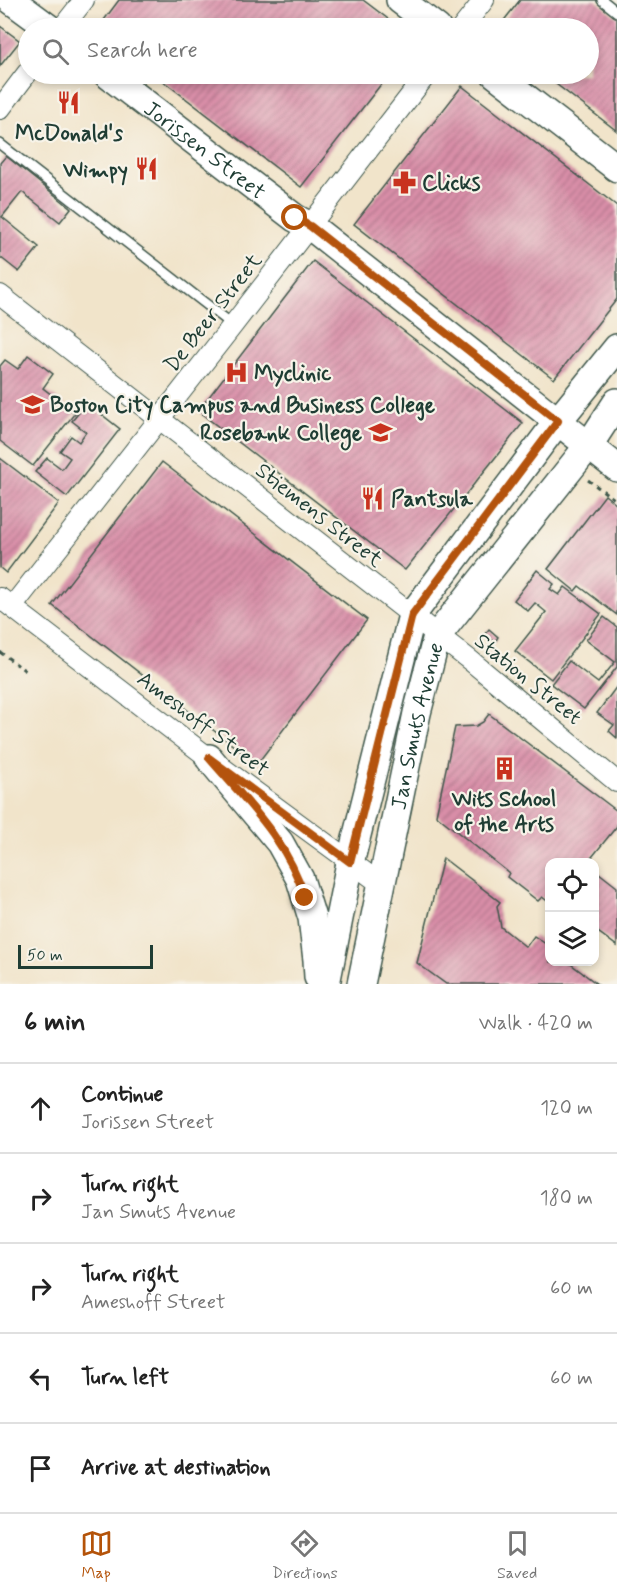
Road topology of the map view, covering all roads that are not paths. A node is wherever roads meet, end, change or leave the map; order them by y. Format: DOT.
graph roads {
  1 [pos="11,0"];
  2 [pos="84,0"];
  3 [pos="400,0"];
  4 [pos="484,0"];
  5 [pos="602,0"];
  6 [pos="617,12"];
  7 [pos="35,18"];
  8 [pos="70,18"];
  9 [pos="423,18"];
  10 [pos="470,18"];
  11 [pos="19,84"];
  12 [pos="120,84"];
  13 [pos="420,84"];
  14 [pos="508,84"];
  15 [pos="0,109"];
  16 [pos="0,144"];
  17 [pos="617,168"];
  18 [pos="310,226"];
  19 [pos="0,295"];
  20 [pos="233,325"];
  21 [pos="617,348"];
  22 [pos="617,402"];
  23 [pos="160,419"];
  24 [pos="558,421"];
  25 [pos="589,445"];
  26 [pos="617,468"];
  27 [pos="6,603"];
  28 [pos="412,615"];
  29 [pos="437,636"];
  30 [pos="209,758"];
  31 [pos="617,782"];
  32 [pos="350,862"];
  33 [pos="381,884"];
  34 [pos="318,984"];
  35 [pos="326,984"];
  36 [pos="361,984"];
  1 -- 7 [label="main road"];
  2 -- 8 [label="street"];
  3 -- 9 [label="main road"];
  4 -- 10 [label="street"];
  5 -- 6 [label="lane"];
  11 -- 15 [label="street"];
  12 -- 18 [label="main road, Jorissen Street"];
  13 -- 18 [label="street, De Beer Street"];
  14 -- 17 [label="main road"];
  16 -- 20 [label="lane"];
  18 -- 20 [label="street, De Beer Street"];
  18 -- 24 [label="main road, Jorissen Street"];
  19 -- 23 [label="street, Stiemens Street"];
  20 -- 23 [label="street, De Beer Street"];
  21 -- 24 [label="main road, Jan Smuts Avenue"];
  22 -- 25 [label="main road, Jan Smuts Avenue"];
  23 -- 27 [label="street, De Beer Street"];
  23 -- 28 [label="street, Stiemens Street"];
  24 -- 25 [label="main road, Jorissen Street"];
  24 -- 28 [label="main road, Jan Smuts Avenue"];
  25 -- 26 [label="main road, Jorissen Street"];
  25 -- 29 [label="main road, Jan Smuts Avenue"];
  27 -- 30 [label="street, Ameshoff Street"];
  28 -- 29 [label="street, Stiemens Street"];
  28 -- 32 [label="main road, Jan Smuts Avenue"];
  29 -- 31 [label="street, Station Street"];
  29 -- 33 [label="main road, Jan Smuts Avenue"];
  30 -- 32 [label="street, Ameshoff Street"];
  30 -- 34 [label="main road"];
  32 -- 33 [label="street, Ameshoff Street"];
  32 -- 35 [label="main road, Jan Smuts Avenue"];
  33 -- 36 [label="main road, Jan Smuts Avenue"];
}
